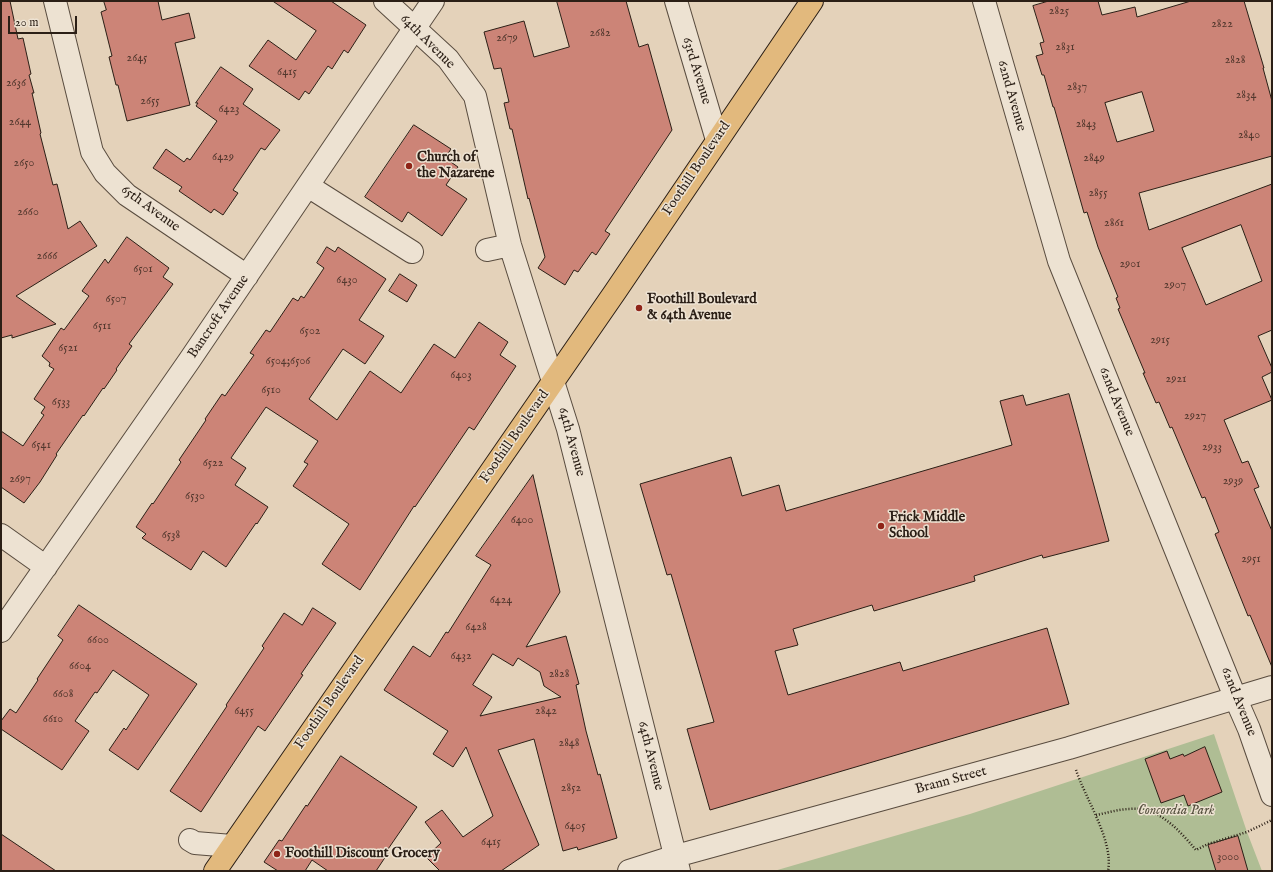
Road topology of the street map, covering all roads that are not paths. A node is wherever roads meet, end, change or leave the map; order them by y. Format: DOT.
graph roads {
  1 [pos="54,1"];
  2 [pos="385,1"];
  3 [pos="433,1"];
  4 [pos="676,1"];
  5 [pos="812,1"];
  6 [pos="984,1"];
  7 [pos="414,28"];
  8 [pos="717,140"];
  9 [pos="308,186"];
  10 [pos="510,245"];
  11 [pos="487,250"];
  12 [pos="412,252"];
  13 [pos="247,276"];
  14 [pos="553,381"];
  15 [pos="1,535"];
  16 [pos="46,567"];
  17 [pos="1,631"];
  18 [pos="1272,687"];
  19 [pos="1235,697"];
  20 [pos="1272,795"];
  21 [pos="190,840"];
  22 [pos="232,846"];
  23 [pos="678,864"];
  24 [pos="215,871"];
  25 [pos="629,871"];
  1 -- 13 [label="street, 65th Avenue"];
  2 -- 7 [label="street, 64th Avenue"];
  3 -- 7 [label="street, Bancroft Avenue"];
  4 -- 8 [label="street, 63rd Avenue"];
  5 -- 8 [label="main road, Foothill Boulevard"];
  6 -- 19 [label="street, 62nd Avenue"];
  7 -- 9 [label="street, Bancroft Avenue"];
  7 -- 10 [label="street, 64th Avenue"];
  8 -- 14 [label="main road, Foothill Boulevard"];
  9 -- 12 [label="street"];
  9 -- 13 [label="street, Bancroft Avenue"];
  10 -- 11 [label="street"];
  10 -- 14 [label="street, 64th Avenue"];
  13 -- 16 [label="street, Bancroft Avenue"];
  14 -- 22 [label="main road, Foothill Boulevard"];
  14 -- 23 [label="street, 64th Avenue"];
  15 -- 16 [label="street"];
  16 -- 17 [label="street, Bancroft Avenue"];
  18 -- 19 [label="street, Brann Street"];
  19 -- 20 [label="street, 62nd Avenue"];
  19 -- 23 [label="street, Brann Street"];
  21 -- 22 [label="street"];
  22 -- 24 [label="main road, Foothill Boulevard"];
  23 -- 25 [label="street, Brann Street"];
}
